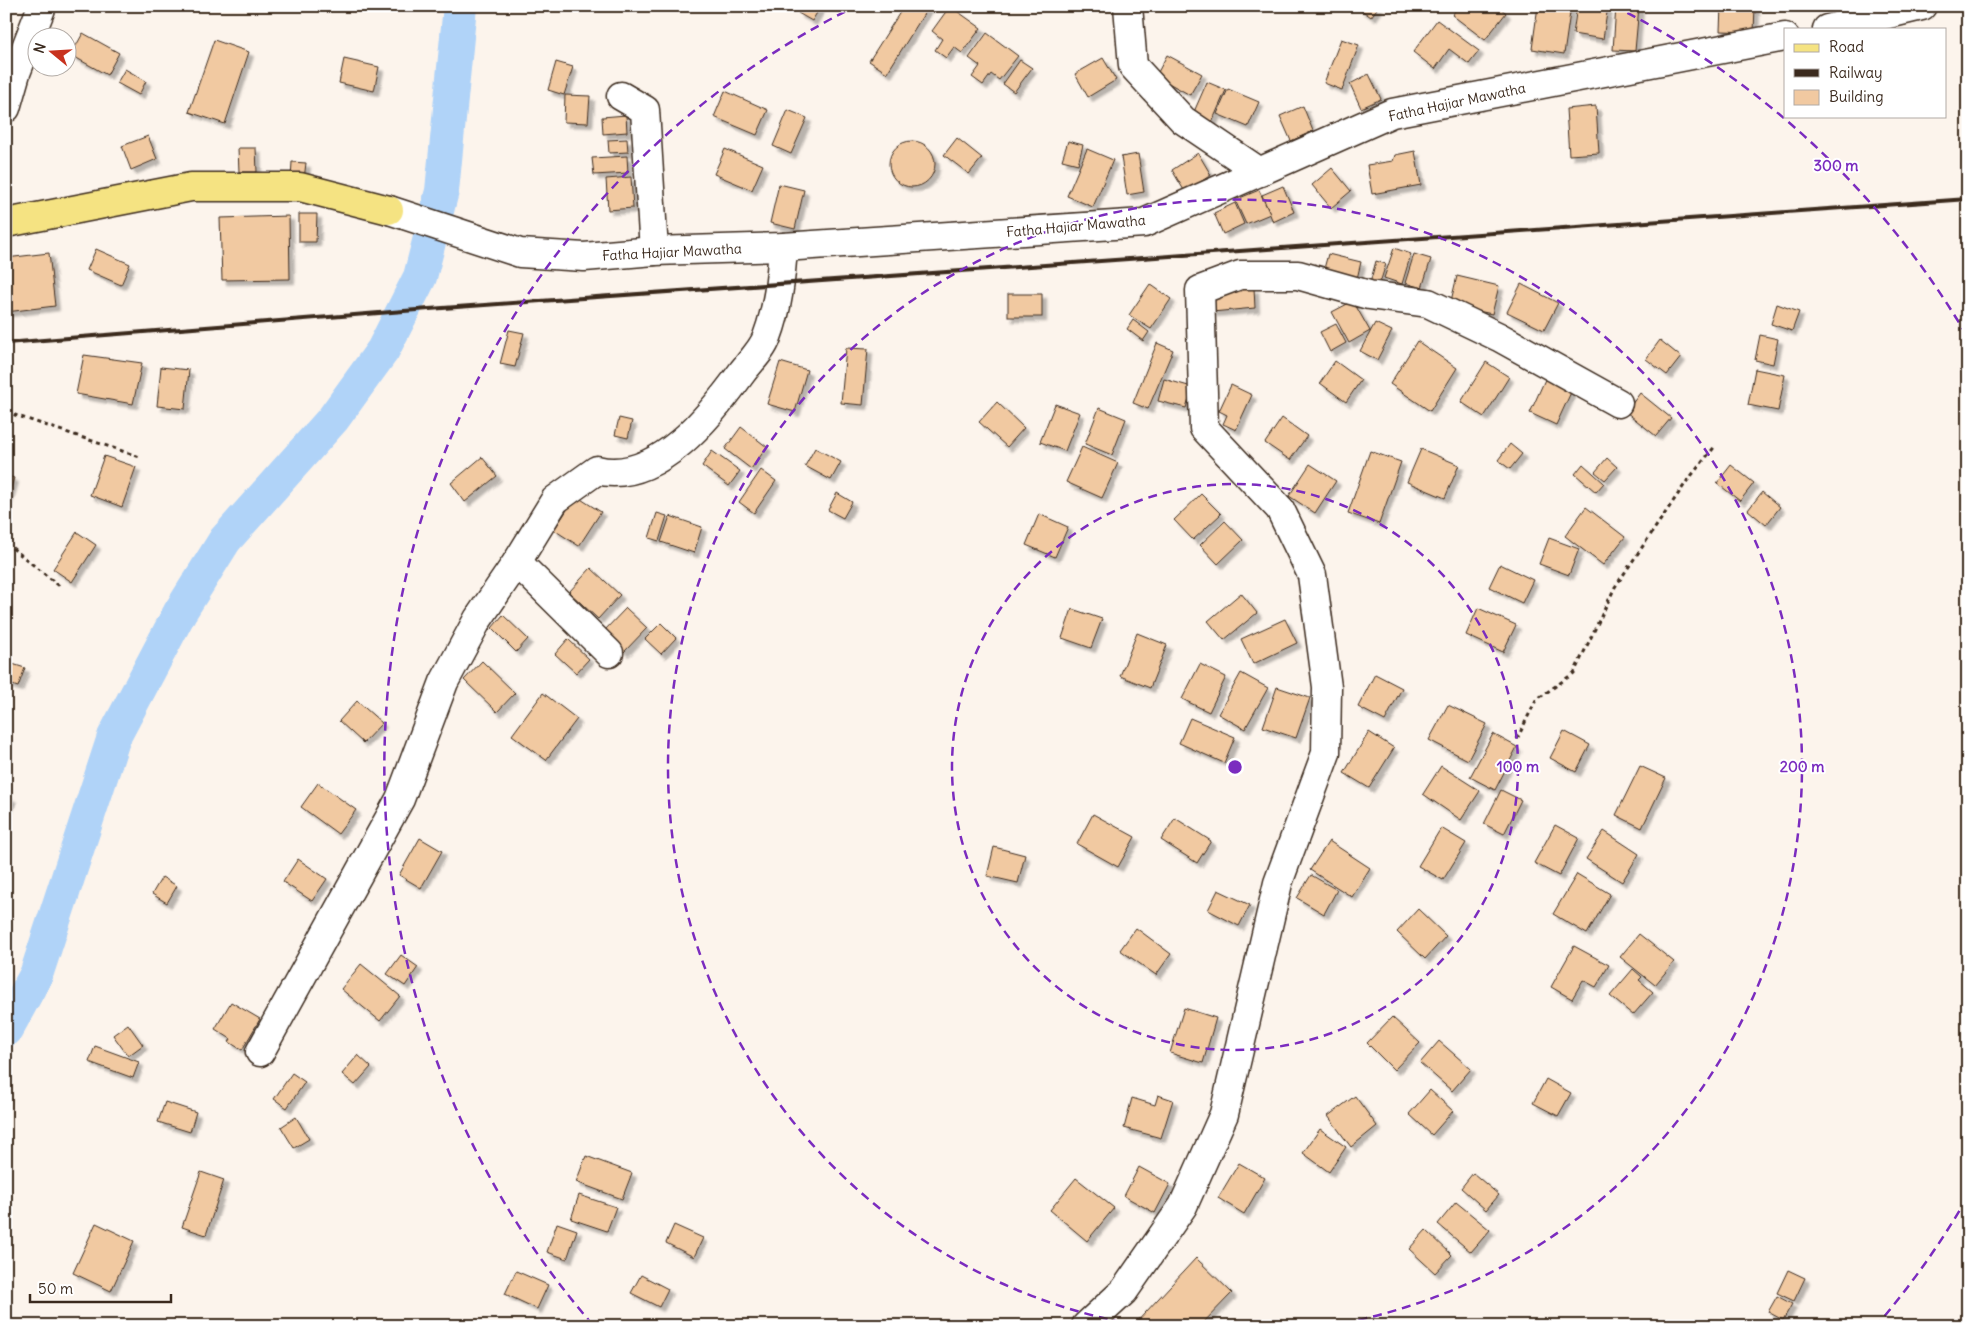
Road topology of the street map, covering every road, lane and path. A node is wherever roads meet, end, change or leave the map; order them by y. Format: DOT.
graph roads {
  1 [pos="42,6"];
  2 [pos="1128,6"];
  3 [pos="1922,6"];
  4 [pos="1833,21"];
  5 [pos="1784,37"];
  6 [pos="621,96"];
  7 [pos="6,108"];
  8 [pos="1260,172"];
  9 [pos="389,210"];
  10 [pos="6,223"];
  11 [pos="783,247"];
  12 [pos="654,251"];
  13 [pos="1618,402"];
  14 [pos="6,412"];
  15 [pos="1716,445"];
  16 [pos="140,457"];
  17 [pos="6,543"];
  18 [pos="517,562"];
  19 [pos="62,588"];
  20 [pos="609,653"];
  21 [pos="1518,739"];
  22 [pos="260,1052"];
  23 [pos="1086,1326"];
  1 -- 7 [label="street"];
  2 -- 8 [label="street"];
  3 -- 4 [label="street"];
  5 -- 8 [label="street, Fatha Hajiar Mawatha"];
  6 -- 12 [label="street"];
  8 -- 11 [label="street, Fatha Hajiar Mawatha"];
  9 -- 10 [label="main road"];
  9 -- 12 [label="street, Fatha Hajiar Mawatha"];
  11 -- 12 [label="street, Fatha Hajiar Mawatha"];
  11 -- 18 [label="street"];
  13 -- 23 [label="street"];
  14 -- 16 [label="path"];
  15 -- 21 [label="path"];
  17 -- 19 [label="path"];
  18 -- 20 [label="street"];
  18 -- 22 [label="street"];
}
